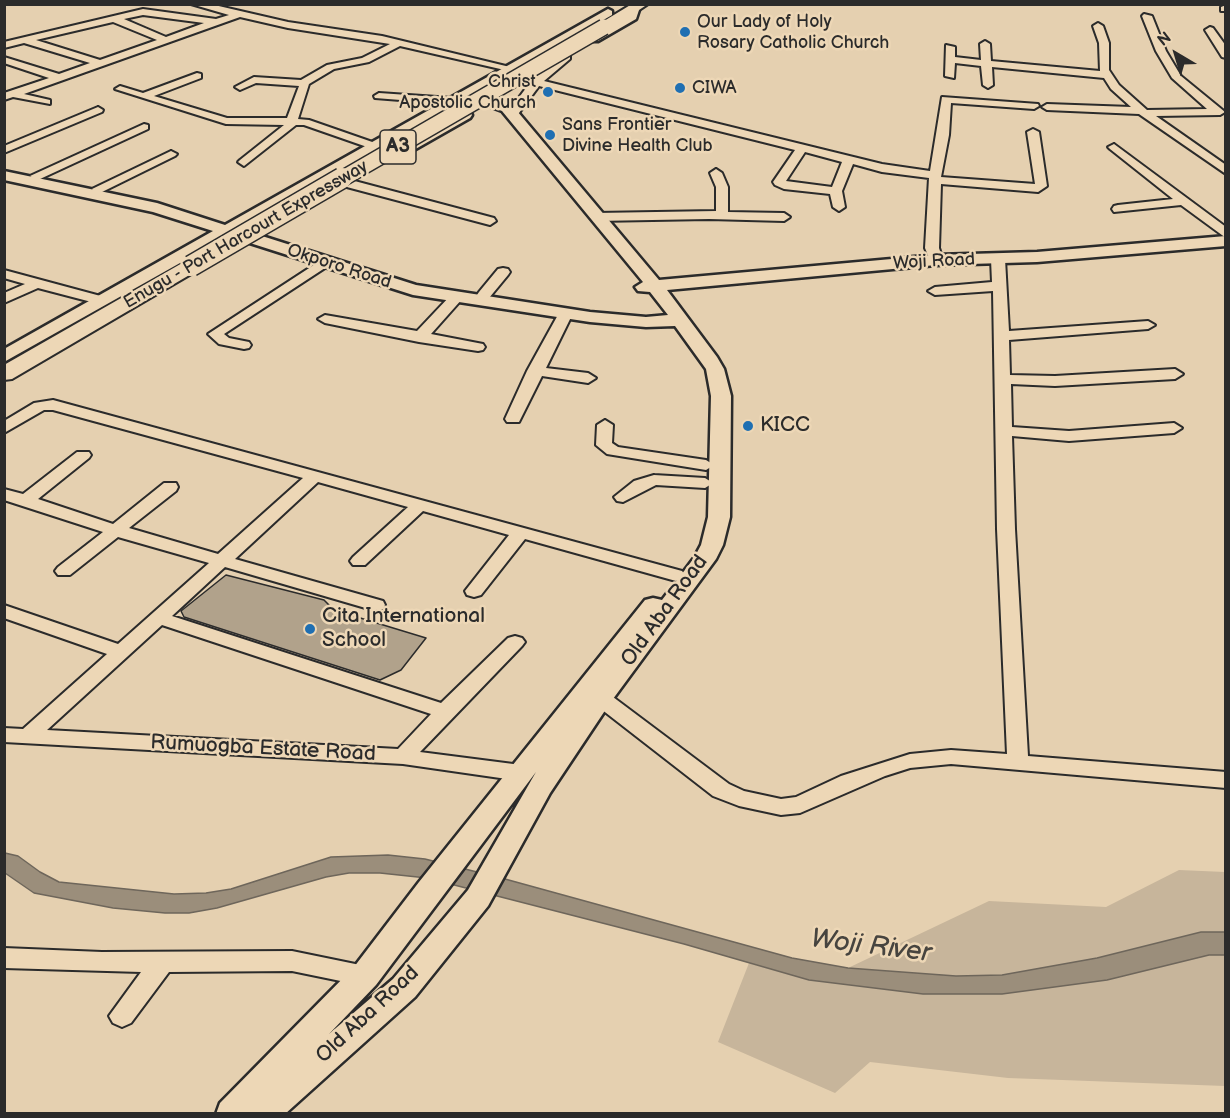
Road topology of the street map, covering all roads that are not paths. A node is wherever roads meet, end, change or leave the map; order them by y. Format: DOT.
graph roads {
  1 [pos="195,4"];
  2 [pos="634,6"];
  3 [pos="240,14"];
  4 [pos="1147,16"];
  5 [pos="114,20"];
  6 [pos="217,23"];
  7 [pos="1098,26"];
  8 [pos="1210,30"];
  9 [pos="26,40"];
  10 [pos="168,41"];
  11 [pos="398,43"];
  12 [pos="985,44"];
  13 [pos="4,45"];
  14 [pos="950,48"];
  15 [pos="1226,55"];
  16 [pos="564,56"];
  17 [pos="4,60"];
  18 [pos="951,60"];
  19 [pos="987,63"];
  20 [pos="104,64"];
  21 [pos="509,68"];
  22 [pos="197,75"];
  23 [pos="1106,75"];
  24 [pos="950,76"];
  25 [pos="60,78"];
  26 [pos="536,82"];
  27 [pos="303,83"];
  28 [pos="406,83"];
  29 [pos="988,85"];
  30 [pos="240,87"];
  31 [pos="512,87"];
  32 [pos="120,89"];
  33 [pos="7,95"];
  34 [pos="144,96"];
  35 [pos="452,101"];
  36 [pos="488,101"];
  37 [pos="46,102"];
  38 [pos="98,110"];
  39 [pos="509,112"];
  40 [pos="1143,112"];
  41 [pos="1221,112"];
  42 [pos="465,114"];
  43 [pos="294,121"];
  44 [pos="144,127"];
  45 [pos="443,127"];
  46 [pos="405,129"];
  47 [pos="1033,132"];
  48 [pos="374,146"];
  49 [pos="1114,147"];
  50 [pos="802,148"];
  51 [pos="4,150"];
  52 [pos="171,154"];
  53 [pos="849,160"];
  54 [pos="244,162"];
  55 [pos="4,170"];
  56 [pos="1226,171"];
  57 [pos="716,173"];
  58 [pos="4,175"];
  59 [pos="36,176"];
  60 [pos="936,178"];
  61 [pos="347,183"];
  62 [pos="98,189"];
  63 [pos="836,191"];
  64 [pos="1184,201"];
  65 [pos="270,206"];
  66 [pos="839,207"];
  67 [pos="1118,208"];
  68 [pos="722,215"];
  69 [pos="206,217"];
  70 [pos="596,217"];
  71 [pos="784,217"];
  72 [pos="286,219"];
  73 [pos="490,221"];
  74 [pos="230,229"];
  75 [pos="1226,234"];
  76 [pos="254,237"];
  77 [pos="1226,241"];
  78 [pos="285,247"];
  79 [pos="222,256"];
  80 [pos="998,259"];
  81 [pos="936,260"];
  82 [pos="323,263"];
  83 [pos="187,265"];
  84 [pos="503,272"];
  85 [pos="4,274"];
  86 [pos="37,283"];
  87 [pos="999,286"];
  88 [pos="648,287"];
  89 [pos="935,291"];
  90 [pos="484,295"];
  91 [pos="456,298"];
  92 [pos="4,299"];
  93 [pos="103,301"];
  94 [pos="566,313"];
  95 [pos="672,318"];
  96 [pos="325,319"];
  97 [pos="1148,325"];
  98 [pos="1002,336"];
  99 [pos="418,338"];
  100 [pos="244,345"];
  101 [pos="478,347"];
  102 [pos="4,357"];
  103 [pos="4,365"];
  104 [pos="535,371"];
  105 [pos="4,374"];
  106 [pos="1175,374"];
  107 [pos="588,378"];
  108 [pos="1002,379"];
  109 [pos="4,382"];
  110 [pos="513,419"];
  111 [pos="605,425"];
  112 [pos="4,428"];
  113 [pos="1174,428"];
  114 [pos="1005,431"];
  115 [pos="83,455"];
  116 [pos="706,474"];
  117 [pos="315,476"];
  118 [pos="170,487"];
  119 [pos="4,494"];
  120 [pos="623,497"];
  121 [pos="25,501"];
  122 [pos="420,505"];
  123 [pos="115,530"];
  124 [pos="521,532"];
  125 [pos="221,561"];
  126 [pos="359,561"];
  127 [pos="64,571"];
  128 [pos="676,576"];
  129 [pos="474,591"];
  130 [pos="376,605"];
  131 [pos="4,611"];
  132 [pos="159,618"];
  133 [pos="515,642"];
  134 [pos="122,652"];
  135 [pos="594,693"];
  136 [pos="445,711"];
  137 [pos="4,735"];
  138 [pos="28,736"];
  139 [pos="403,757"];
  140 [pos="1018,762"];
  141 [pos="521,773"];
  142 [pos="1226,780"];
  143 [pos="4,958"];
  144 [pos="164,961"];
  145 [pos="365,976"];
  146 [pos="122,1016"];
  147 [pos="232,1113"];
  148 [pos="261,1113"];
  1 -- 3 [label="street"];
  2 -- 16 [label="main road"];
  2 -- 21 [label="main road"];
  2 -- 83 [label="highway, Enugu - Port Harcourt Expressway / A3, bridge"];
  3 -- 6 [label="street"];
  3 -- 11 [label="street"];
  4 -- 41 [label="street"];
  5 -- 6 [label="street"];
  5 -- 9 [label="street"];
  5 -- 10 [label="street"];
  6 -- 10 [label="street"];
  7 -- 23 [label="street"];
  8 -- 15 [label="street"];
  9 -- 13 [label="street"];
  9 -- 20 [label="street"];
  10 -- 20 [label="street"];
  11 -- 21 [label="street"];
  11 -- 27 [label="street"];
  12 -- 19 [label="street"];
  14 -- 18 [label="street"];
  16 -- 26 [label="street"];
  16 -- 31 [label="main road"];
  17 -- 25 [label="street"];
  18 -- 19 [label="street"];
  18 -- 24 [label="street"];
  19 -- 23 [label="street"];
  19 -- 29 [label="street"];
  20 -- 25 [label="street"];
  21 -- 35 [label="main road"];
  22 -- 34 [label="street"];
  23 -- 40 [label="street"];
  25 -- 33 [label="street"];
  26 -- 39 [label="street"];
  26 -- 50 [label="street"];
  27 -- 30 [label="street"];
  27 -- 43 [label="street"];
  28 -- 35 [label="street"];
  31 -- 36 [label="main road"];
  31 -- 39 [label="main road"];
  32 -- 34 [label="street"];
  33 -- 37 [label="street"];
  34 -- 43 [label="street"];
  35 -- 36 [label="main road"];
  35 -- 46 [label="main road"];
  36 -- 39 [label="main road"];
  36 -- 42 [label="main road"];
  38 -- 51 [label="street"];
  39 -- 70 [label="main road, Old Aba Road"];
  40 -- 41 [label="street"];
  40 -- 56 [label="street"];
  40 -- 60 [label="street"];
  42 -- 45 [label="main road"];
  42 -- 88 [label="main road, Old Aba Road"];
  43 -- 48 [label="street"];
  43 -- 54 [label="street"];
  44 -- 59 [label="street"];
  45 -- 46 [label="main road"];
  45 -- 61 [label="main road"];
  46 -- 48 [label="main road"];
  47 -- 60 [label="street"];
  48 -- 65 [label="main road"];
  49 -- 64 [label="street"];
  50 -- 53 [label="street"];
  50 -- 63 [label="street"];
  52 -- 62 [label="street"];
  53 -- 60 [label="street"];
  53 -- 63 [label="street"];
  55 -- 59 [label="main road, Okporo Road"];
  57 -- 68 [label="street"];
  58 -- 74 [label="main road, Okporo Road"];
  59 -- 62 [label="main road, Okporo Road"];
  60 -- 81 [label="street"];
  61 -- 72 [label="main road"];
  61 -- 73 [label="street"];
  62 -- 69 [label="main road, Okporo Road"];
  63 -- 66 [label="street"];
  64 -- 67 [label="street"];
  64 -- 75 [label="street"];
  65 -- 69 [label="main road"];
  65 -- 74 [label="main road"];
  68 -- 70 [label="street"];
  68 -- 71 [label="street"];
  69 -- 74 [label="main road, Okporo Road"];
  70 -- 88 [label="main road, Old Aba Road"];
  72 -- 76 [label="main road"];
  72 -- 78 [label="main road"];
  74 -- 76 [label="main road, Okporo Road"];
  74 -- 93 [label="main road"];
  76 -- 78 [label="main road, Okporo Road"];
  76 -- 79 [label="main road"];
  77 -- 80 [label="main road, Woji Road"];
  78 -- 79 [label="main road"];
  78 -- 82 [label="main road, Okporo Road"];
  78 -- 90 [label="main road, Okporo Road"];
  79 -- 109 [label="main road"];
  80 -- 81 [label="main road, Woji Road"];
  80 -- 87 [label="street"];
  81 -- 88 [label="main road, Woji Road"];
  82 -- 91 [label="main road, Okporo Road"];
  82 -- 100 [label="street"];
  83 -- 103 [label="highway, Enugu - Port Harcourt Expressway / A3"];
  83 -- 105 [label="highway, Enugu - Port Harcourt Expressway / A3"];
  84 -- 90 [label="street"];
  85 -- 86 [label="street"];
  86 -- 92 [label="street"];
  86 -- 93 [label="street"];
  87 -- 89 [label="street"];
  87 -- 98 [label="street"];
  88 -- 95 [label="main road, Old Aba Road"];
  90 -- 95 [label="main road, Okporo Road"];
  91 -- 94 [label="main road, Okporo Road"];
  91 -- 99 [label="street"];
  93 -- 102 [label="main road"];
  94 -- 95 [label="main road, Okporo Road"];
  94 -- 104 [label="street"];
  95 -- 116 [label="main road, Old Aba Road"];
  95 -- 135 [label="main road, Old Aba Road"];
  96 -- 99 [label="street"];
  97 -- 98 [label="street"];
  98 -- 108 [label="street"];
  99 -- 101 [label="street"];
  104 -- 107 [label="street"];
  104 -- 110 [label="street"];
  106 -- 108 [label="street"];
  108 -- 114 [label="street"];
  111 -- 116 [label="street"];
  112 -- 117 [label="street"];
  113 -- 114 [label="street"];
  114 -- 140 [label="street"];
  115 -- 121 [label="street"];
  116 -- 120 [label="street"];
  116 -- 128 [label="main road, Old Aba Road"];
  117 -- 122 [label="street"];
  117 -- 125 [label="street"];
  118 -- 123 [label="street"];
  119 -- 121 [label="street"];
  121 -- 123 [label="street"];
  122 -- 124 [label="street"];
  122 -- 126 [label="street"];
  123 -- 125 [label="street"];
  123 -- 127 [label="street"];
  124 -- 128 [label="street"];
  124 -- 129 [label="street"];
  125 -- 130 [label="street"];
  125 -- 132 [label="street"];
  128 -- 135 [label="main road, Old Aba Road"];
  131 -- 134 [label="street"];
  132 -- 134 [label="street"];
  132 -- 136 [label="street"];
  133 -- 136 [label="street"];
  134 -- 138 [label="street"];
  135 -- 140 [label="street"];
  135 -- 141 [label="main road, Old Aba Road"];
  135 -- 148 [label="main road, Old Aba Road"];
  136 -- 139 [label="street"];
  137 -- 138 [label="street, Rumuogba Estate Road"];
  138 -- 139 [label="street, Rumuogba Estate Road"];
  139 -- 141 [label="street, Rumuogba Estate Road"];
  140 -- 142 [label="street"];
  141 -- 145 [label="main road, Old Aba Road"];
  143 -- 144 [label="street"];
  144 -- 145 [label="street"];
  144 -- 146 [label="street"];
  145 -- 147 [label="main road, Old Aba Road"];
}
